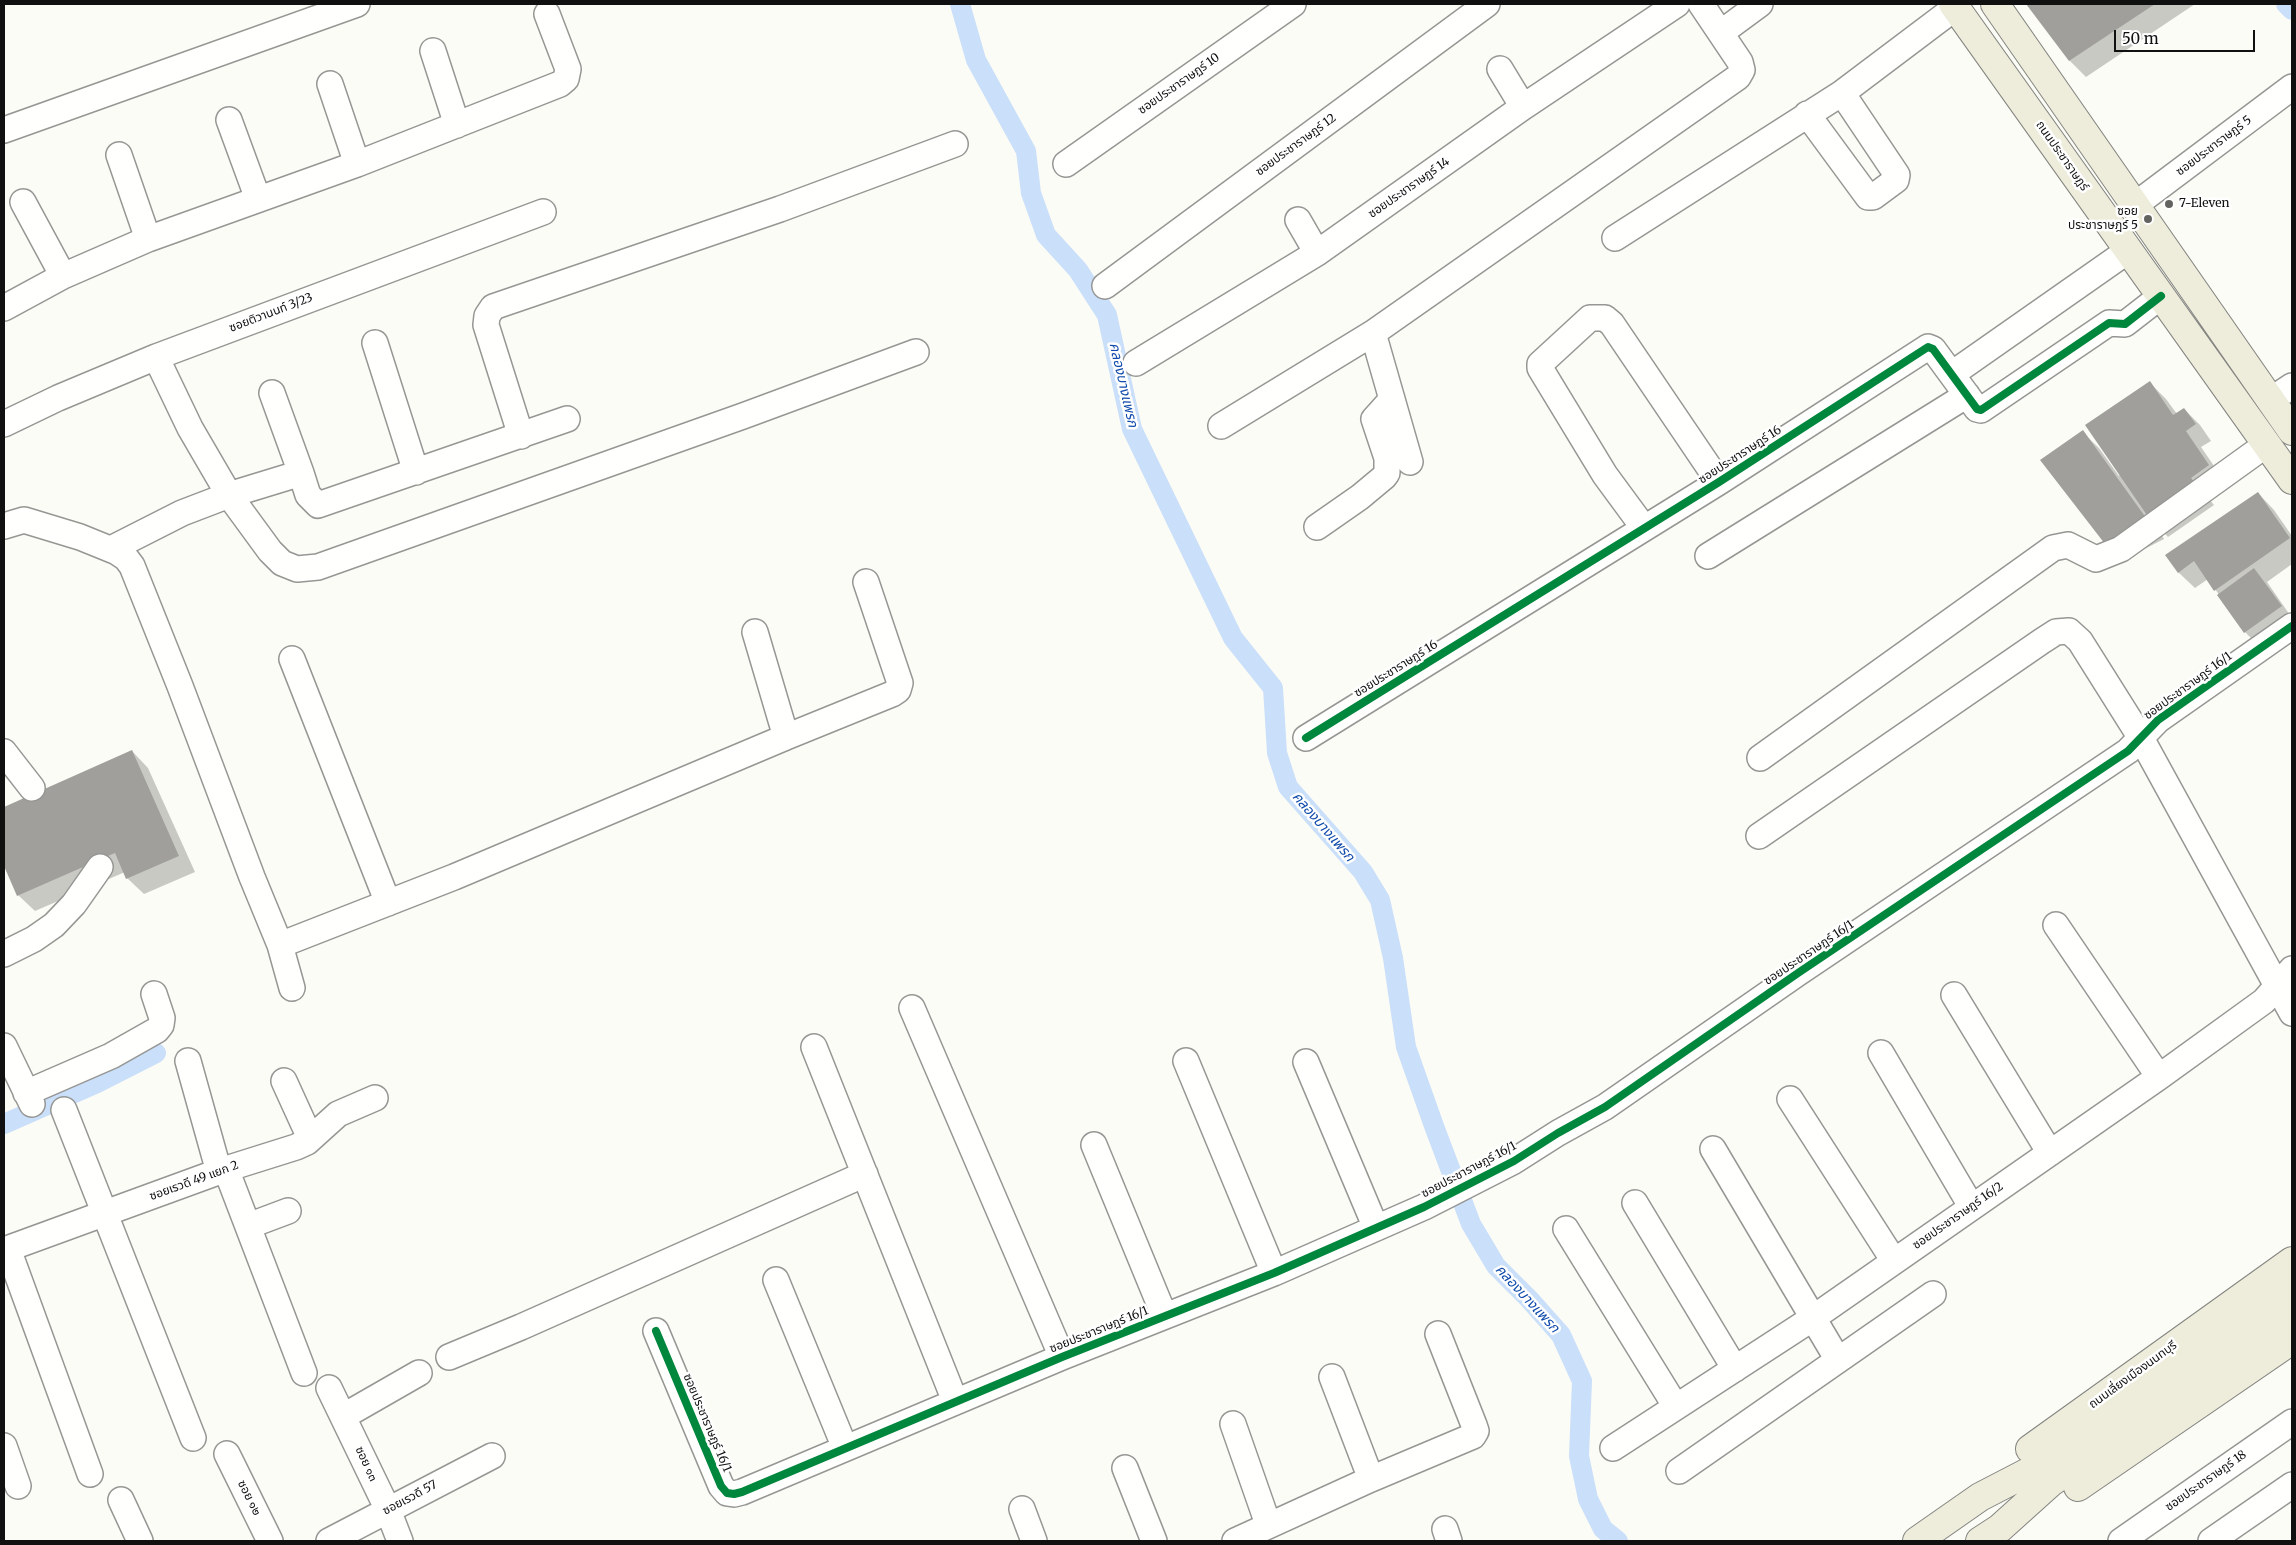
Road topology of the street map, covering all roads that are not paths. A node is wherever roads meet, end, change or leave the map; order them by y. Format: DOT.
graph roads {
  1 [pos="357,4"];
  2 [pos="1293,4"];
  3 [pos="1487,4"];
  4 [pos="1677,4"];
  5 [pos="1701,4"];
  6 [pos="1760,4"];
  7 [pos="1995,4"];
  8 [pos="1954,5"];
  9 [pos="547,14"];
  10 [pos="1722,32"];
  11 [pos="433,51"];
  12 [pos="1500,69"];
  13 [pos="330,84"];
  14 [pos="2292,87"];
  15 [pos="1842,93"];
  16 [pos="1523,107"];
  17 [pos="1807,114"];
  18 [pos="229,120"];
  19 [pos="457,125"];
  20 [pos="4,130"];
  21 [pos="955,144"];
  22 [pos="119,155"];
  23 [pos="357,164"];
  24 [pos="1066,164"];
  25 [pos="258,199"];
  26 [pos="23,202"];
  27 [pos="2135,205"];
  28 [pos="543,212"];
  29 [pos="1298,220"];
  30 [pos="1615,238"];
  31 [pos="148,239"];
  32 [pos="2129,250"];
  33 [pos="1317,253"];
  34 [pos="63,276"];
  35 [pos="1105,286"];
  36 [pos="2161,296"];
  37 [pos="4,308"];
  38 [pos="1372,333"];
  39 [pos="375,344"];
  40 [pos="916,352"];
  41 [pos="156,357"];
  42 [pos="1136,363"];
  43 [pos="1952,374"];
  44 [pos="272,392"];
  45 [pos="2282,393"];
  46 [pos="1967,395"];
  47 [pos="1392,399"];
  48 [pos="567,420"];
  49 [pos="4,424"];
  50 [pos="1221,426"];
  51 [pos="2292,431"];
  52 [pos="521,436"];
  53 [pos="2267,444"];
  54 [pos="1410,462"];
  55 [pos="416,472"];
  56 [pos="301,473"];
  57 [pos="2292,480"];
  58 [pos="1719,482"];
  59 [pos="230,495"];
  60 [pos="4,526"];
  61 [pos="1317,527"];
  62 [pos="1644,528"];
  63 [pos="111,549"];
  64 [pos="1708,556"];
  65 [pos="866,582"];
  66 [pos="2292,626"];
  67 [pos="755,632"];
  68 [pos="292,659"];
  69 [pos="786,737"];
  70 [pos="1306,738"];
  71 [pos="2141,738"];
  72 [pos="4,752"];
  73 [pos="1760,758"];
  74 [pos="32,788"];
  75 [pos="1758,836"];
  76 [pos="100,867"];
  77 [pos="388,903"];
  78 [pos="2056,925"];
  79 [pos="280,945"];
  80 [pos="4,954"];
  81 [pos="2284,978"];
  82 [pos="292,988"];
  83 [pos="154,994"];
  84 [pos="1954,995"];
  85 [pos="912,1008"];
  86 [pos="2292,1013"];
  87 [pos="4,1046"];
  88 [pos="814,1048"];
  89 [pos="1881,1053"];
  90 [pos="188,1061"];
  91 [pos="1186,1062"];
  92 [pos="1306,1062"];
  93 [pos="2159,1077"];
  94 [pos="284,1081"];
  95 [pos="375,1098"];
  96 [pos="1790,1099"];
  97 [pos="64,1110"];
  98 [pos="310,1138"];
  99 [pos="1094,1145"];
  100 [pos="1713,1149"];
  101 [pos="2050,1153"];
  102 [pos="223,1170"];
  103 [pos="865,1174"];
  104 [pos="1635,1203"];
  105 [pos="1971,1206"];
  106 [pos="288,1212"];
  107 [pos="104,1214"];
  108 [pos="248,1226"];
  109 [pos="1376,1228"];
  110 [pos="1566,1229"];
  111 [pos="6,1249"];
  112 [pos="1894,1261"];
  113 [pos="2292,1261"];
  114 [pos="1274,1273"];
  115 [pos="776,1280"];
  116 [pos="2292,1288"];
  117 [pos="1933,1294"];
  118 [pos="1164,1315"];
  119 [pos="2292,1315"];
  120 [pos="1813,1318"];
  121 [pos="656,1331"];
  122 [pos="1438,1334"];
  123 [pos="2292,1340"];
  124 [pos="449,1357"];
  125 [pos="1062,1357"];
  126 [pos="1838,1360"];
  127 [pos="1735,1368"];
  128 [pos="304,1373"];
  129 [pos="419,1373"];
  130 [pos="1332,1377"];
  131 [pos="329,1388"];
  132 [pos="955,1401"];
  133 [pos="2146,1404"];
  134 [pos="1676,1407"];
  135 [pos="344,1416"];
  136 [pos="2292,1422"];
  137 [pos="1233,1424"];
  138 [pos="193,1438"];
  139 [pos="4,1446"];
  140 [pos="845,1448"];
  141 [pos="1613,1448"];
  142 [pos="227,1454"];
  143 [pos="492,1456"];
  144 [pos="1125,1468"];
  145 [pos="1679,1471"];
  146 [pos="90,1474"];
  147 [pos="1370,1479"];
  148 [pos="2292,1485"];
  149 [pos="18,1486"];
  150 [pos="1980,1497"];
  151 [pos="121,1500"];
  152 [pos="1022,1508"];
  153 [pos="388,1510"];
  154 [pos="1268,1524"];
  155 [pos="1990,1534"];
  156 [pos="140,1541"];
  157 [pos="270,1541"];
  158 [pos="329,1541"];
  159 [pos="400,1541"];
  160 [pos="1034,1541"];
  161 [pos="1154,1541"];
  162 [pos="1235,1541"];
  163 [pos="1917,1541"];
  164 [pos="2121,1541"];
  165 [pos="2211,1541"];
  1 -- 20 [label="street"];
  2 -- 24 [label="street, ซอยประชาราษฏร์ 10"];
  3 -- 35 [label="street, ซอยประชาราษฏร์ 12"];
  4 -- 16 [label="street, ซอยประชาราษฏร์ 14"];
  5 -- 10 [label="street"];
  6 -- 10 [label="street"];
  7 -- 27 [label="main road"];
  8 -- 15 [label="street"];
  8 -- 32 [label="main road, ถนนประชาราษฎร์"];
  9 -- 19 [label="street"];
  10 -- 38 [label="street"];
  11 -- 19 [label="street"];
  12 -- 16 [label="street"];
  13 -- 23 [label="street"];
  14 -- 27 [label="street, ซอยประชาราษฏร์ 5"];
  15 -- 17 [label="street"];
  15 -- 17 [label="street"];
  16 -- 33 [label="street, ซอยประชาราษฏร์ 14"];
  17 -- 30 [label="street"];
  18 -- 25 [label="street"];
  19 -- 23 [label="street"];
  21 -- 52 [label="street"];
  22 -- 31 [label="street"];
  23 -- 25 [label="street"];
  25 -- 31 [label="street"];
  26 -- 34 [label="street"];
  27 -- 45 [label="main road"];
  28 -- 41 [label="street, ซอยติวานนท์ 3/23"];
  29 -- 33 [label="street"];
  31 -- 34 [label="street"];
  32 -- 36 [label="main road, ถนนประชาราษฎร์"];
  32 -- 43 [label="street"];
  33 -- 42 [label="street, ซอยประชาราษฏร์ 14"];
  34 -- 37 [label="street"];
  36 -- 46 [label="street, ซอยประชาราษฎร์ 16"];
  36 -- 53 [label="main road, ถนนประชาราษฎร์"];
  38 -- 47 [label="street"];
  38 -- 50 [label="street"];
  39 -- 55 [label="street"];
  40 -- 59 [label="street"];
  41 -- 49 [label="street, ซอยติวานนท์ 3/23"];
  41 -- 59 [label="street"];
  43 -- 46 [label="street, ซอยประชาราษฎร์ 16"];
  43 -- 58 [label="street, ซอยประชาราษฎร์ 16"];
  44 -- 56 [label="street"];
  45 -- 51 [label="main road"];
  46 -- 64 [label="street"];
  47 -- 54 [label="street"];
  47 -- 61 [label="street"];
  48 -- 52 [label="street"];
  52 -- 55 [label="street"];
  53 -- 57 [label="main road, ถนนประชาราษฎร์"];
  53 -- 73 [label="street"];
  55 -- 56 [label="street"];
  56 -- 59 [label="street"];
  58 -- 62 [label="street, ซอยประชาราษฎร์ 16"];
  58 -- 62 [label="street"];
  59 -- 63 [label="street"];
  60 -- 63 [label="street"];
  62 -- 70 [label="street, ซอยประชาราษฎร์ 16"];
  63 -- 79 [label="street"];
  65 -- 69 [label="street"];
  66 -- 71 [label="street, ซอยประชาราษฎร์ 16/1"];
  67 -- 69 [label="street"];
  68 -- 77 [label="street"];
  69 -- 77 [label="street"];
  71 -- 75 [label="street"];
  71 -- 81 [label="street"];
  71 -- 109 [label="street, ซอยประชาราษฎร์ 16/1"];
  72 -- 74 [label="street"];
  76 -- 80 [label="street"];
  77 -- 79 [label="street"];
  78 -- 93 [label="street"];
  79 -- 82 [label="street"];
  81 -- 86 [label="street"];
  81 -- 93 [label="street, ซอยประชาราษฎร์ 16/2"];
  83 -- 87 [label="street"];
  84 -- 101 [label="street"];
  85 -- 125 [label="street"];
  88 -- 103 [label="street"];
  89 -- 105 [label="street"];
  90 -- 102 [label="street"];
  91 -- 114 [label="street"];
  92 -- 109 [label="street"];
  93 -- 101 [label="street, ซอยประชาราษฎร์ 16/2"];
  94 -- 98 [label="street"];
  95 -- 98 [label="street, ซอยเรวดี 49 แยก 2"];
  96 -- 112 [label="street"];
  97 -- 107 [label="street"];
  98 -- 102 [label="street, ซอยเรวดี 49 แยก 2"];
  99 -- 118 [label="street"];
  100 -- 120 [label="street"];
  101 -- 105 [label="street, ซอยประชาราษฎร์ 16/2"];
  102 -- 107 [label="street, ซอยเรวดี 49 แยก 2"];
  102 -- 108 [label="street"];
  103 -- 124 [label="street"];
  103 -- 132 [label="street"];
  104 -- 127 [label="street"];
  105 -- 112 [label="street, ซอยประชาราษฎร์ 16/2"];
  106 -- 108 [label="street"];
  107 -- 111 [label="street, ซอยเรวดี 49 แยก 2"];
  107 -- 138 [label="street"];
  108 -- 128 [label="street"];
  109 -- 114 [label="street, ซอยประชาราษฎร์ 16/1"];
  110 -- 134 [label="street"];
  111 -- 146 [label="street"];
  112 -- 120 [label="street, ซอยประชาราษฎร์ 16/2"];
  113 -- 150 [label="main road, ถนนเลี่ยงเมืองนนทบุรี"];
  114 -- 118 [label="street, ซอยประชาราษฎร์ 16/1"];
  115 -- 140 [label="street"];
  116 -- 133 [label="main road, ถนนเลี่ยงเมืองนนทบุรี"];
  117 -- 126 [label="street"];
  118 -- 125 [label="street, ซอยประชาราษฎร์ 16/1"];
  119 -- 133 [label="main road, ถนนเลี่ยงเมืองนนทบุรี"];
  120 -- 126 [label="street"];
  120 -- 127 [label="street, ซอยประชาราษฎร์ 16/2"];
  121 -- 140 [label="street, ซอยประชาราษฎร์ 16/1"];
  122 -- 147 [label="street"];
  123 -- 155 [label="main road, ถนนเลี่ยงเมืองนนทบุรี"];
  125 -- 132 [label="street, ซอยประชาราษฎร์ 16/1"];
  126 -- 145 [label="street"];
  127 -- 134 [label="street, ซอยประชาราษฎร์ 16/2"];
  129 -- 135 [label="street"];
  130 -- 147 [label="street"];
  131 -- 135 [label="street, ซอย ๑๓"];
  132 -- 140 [label="street, ซอยประชาราษฎร์ 16/1"];
  133 -- 150 [label="main road, ถนนเลี่ยงเมืองนนทบุรี"];
  133 -- 155 [label="main road, ถนนเลี่ยงเมืองนนทบุรี"];
  134 -- 141 [label="street, ซอยประชาราษฎร์ 16/2"];
  135 -- 153 [label="street, ซอย ๑๓"];
  136 -- 164 [label="street, ซอยประชาราษฎร์ 18"];
  137 -- 154 [label="street"];
  139 -- 149 [label="street"];
  142 -- 157 [label="street, ซอย ๑๒"];
  143 -- 153 [label="street, ซอยเรวดี 57"];
  144 -- 161 [label="street"];
  147 -- 154 [label="street"];
  148 -- 165 [label="street"];
  150 -- 163 [label="main road, ถนนเลี่ยงเมืองนนทบุรี"];
  151 -- 156 [label="street"];
  152 -- 160 [label="street"];
  153 -- 158 [label="street, ซอยเรวดี 57"];
  153 -- 159 [label="street, ซอย ๑๓"];
  154 -- 162 [label="street"];
}
